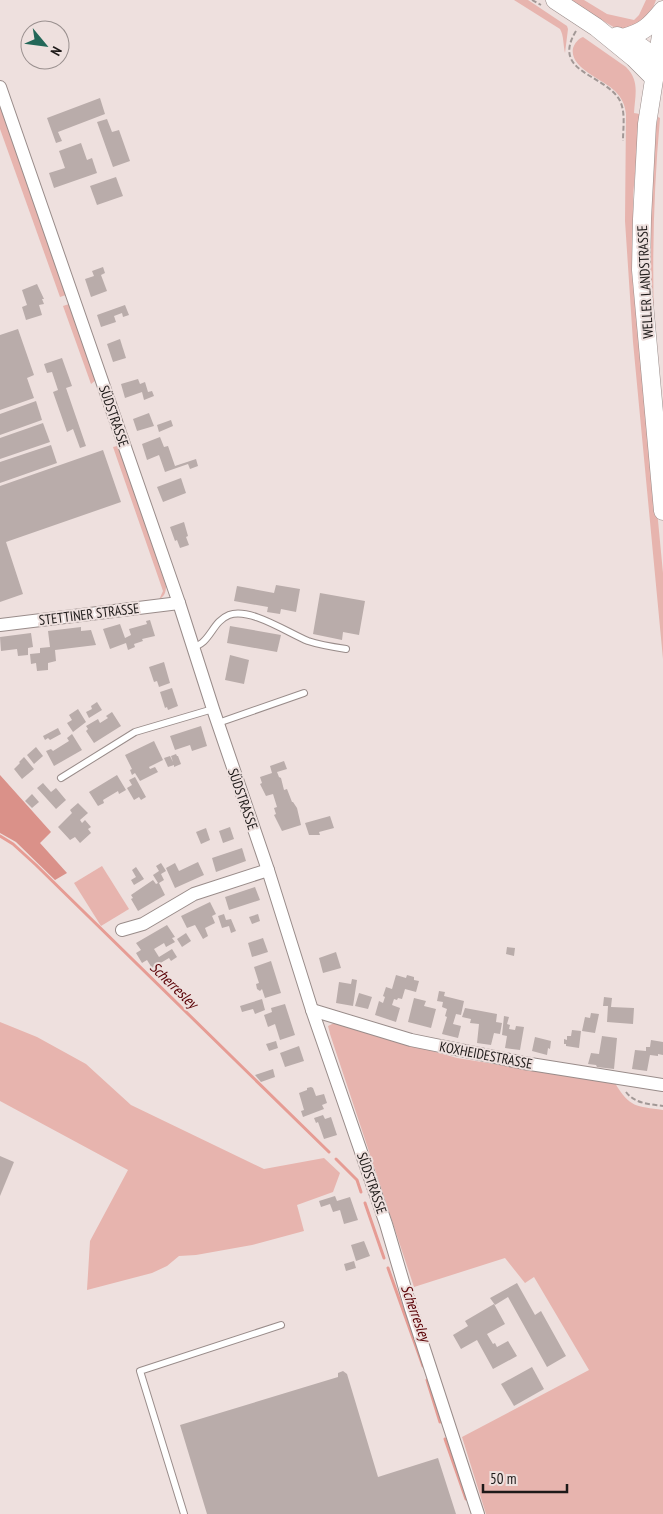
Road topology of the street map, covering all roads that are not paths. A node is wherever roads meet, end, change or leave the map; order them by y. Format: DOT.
graph roads {
  1 [pos="551,4"];
  2 [pos="663,10"];
  3 [pos="590,23"];
  4 [pos="663,23"];
  5 [pos="623,38"];
  6 [pos="657,59"];
  7 [pos="654,78"];
  8 [pos="0,87"];
  9 [pos="663,511"];
  10 [pos="179,603"];
  11 [pos="0,625"];
  12 [pos="193,648"];
  13 [pos="346,649"];
  14 [pos="304,693"];
  15 [pos="213,709"];
  16 [pos="218,723"];
  17 [pos="61,778"];
  18 [pos="268,870"];
  19 [pos="122,930"];
  20 [pos="312,1010"];
  21 [pos="663,1086"];
  22 [pos="281,1325"];
  23 [pos="184,1514"];
  24 [pos="478,1514"];
  1 -- 3 [label="main road"];
  2 -- 5 [label="main road"];
  3 -- 5 [label="main road"];
  3 -- 7 [label="main road"];
  4 -- 6 [label="main road, WELLER LANDSTRASSE"];
  5 -- 6 [label="main road"];
  6 -- 7 [label="main road, WELLER LANDSTRASSE"];
  7 -- 9 [label="main road, WELLER LANDSTRASSE"];
  8 -- 10 [label="street, SÜDSTRASSE"];
  10 -- 11 [label="street, STETTINER STRASSE"];
  10 -- 12 [label="street, SÜDSTRASSE"];
  12 -- 13 [label="lane"];
  12 -- 15 [label="street, SÜDSTRASSE"];
  14 -- 16 [label="lane"];
  15 -- 16 [label="street, SÜDSTRASSE"];
  15 -- 17 [label="lane"];
  16 -- 18 [label="street, SÜDSTRASSE"];
  18 -- 19 [label="street"];
  18 -- 20 [label="street, SÜDSTRASSE"];
  20 -- 21 [label="street, KOXHEIDESTRASSE"];
  20 -- 24 [label="street, SÜDSTRASSE"];
  22 -- 23 [label="lane"];
}
